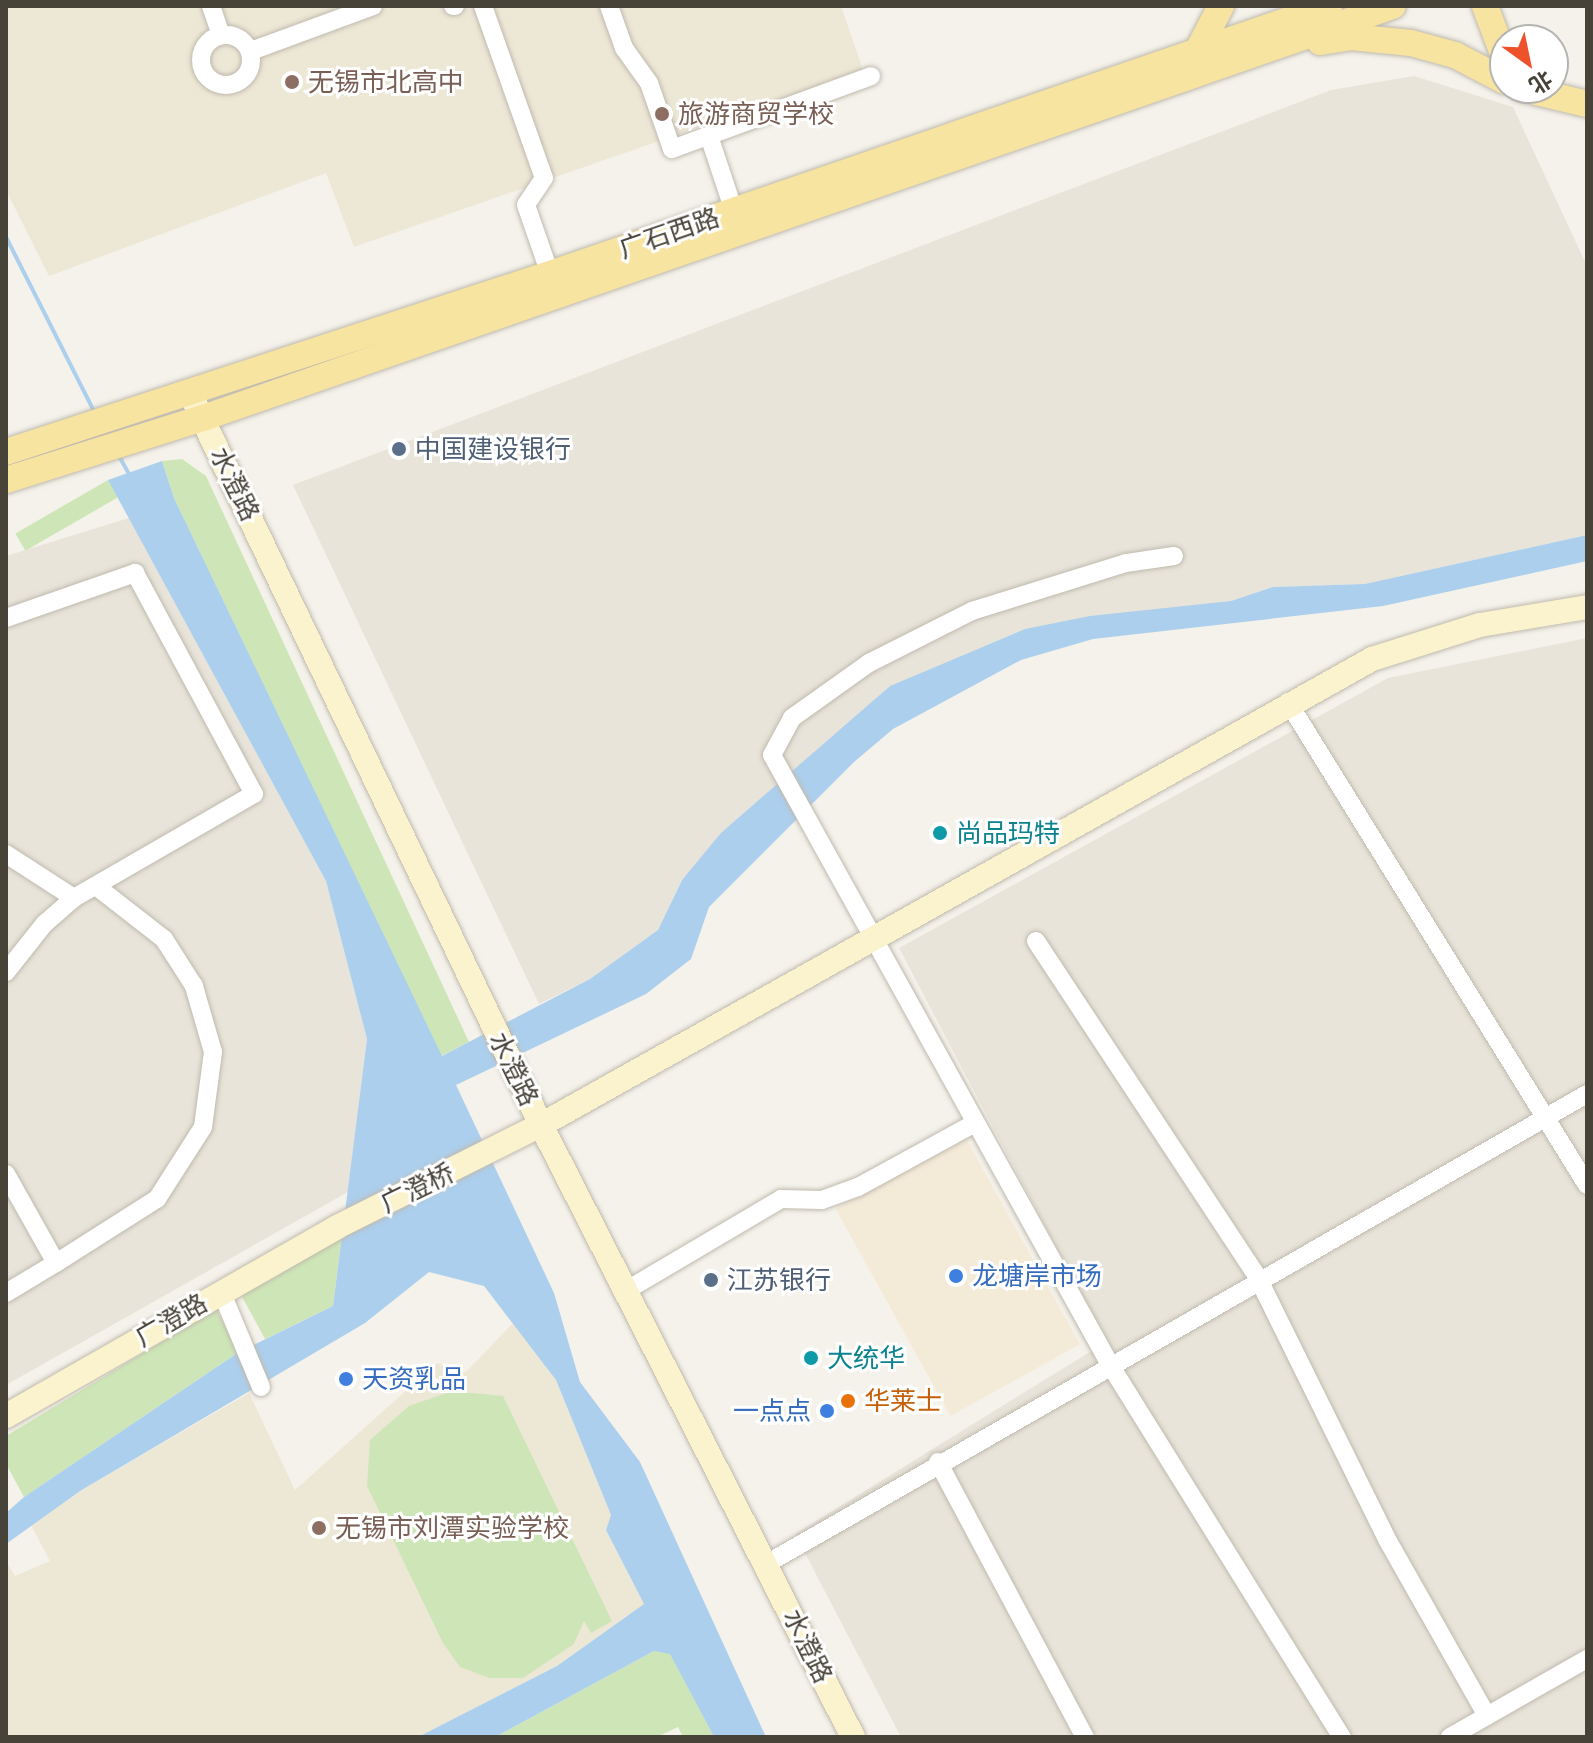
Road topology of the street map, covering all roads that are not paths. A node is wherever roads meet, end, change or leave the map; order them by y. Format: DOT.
graph roads {
  1 [pos="211,6"];
  2 [pos="373,6"];
  3 [pos="483,6"];
  4 [pos="609,6"];
  5 [pos="1221,6"];
  6 [pos="1329,6"];
  7 [pos="1393,6"];
  8 [pos="221,35"];
  9 [pos="1269,49"];
  10 [pos="251,51"];
  11 [pos="1197,52"];
  12 [pos="1489,73"];
  13 [pos="871,76"];
  14 [pos="709,136"];
  15 [pos="737,221"];
  16 [pos="550,274"];
  17 [pos="190,393"];
  18 [pos="203,418"];
  19 [pos="81,443"];
  20 [pos="6,452"];
  21 [pos="6,480"];
  22 [pos="1174,556"];
  23 [pos="1587,607"];
  24 [pos="6,618"];
  25 [pos="1288,702"];
  26 [pos="6,854"];
  27 [pos="96,886"];
  28 [pos="74,898"];
  29 [pos="873,941"];
  30 [pos="1036,941"];
  31 [pos="6,972"];
  32 [pos="1587,1094"];
  33 [pos="1545,1118"];
  34 [pos="975,1123"];
  35 [pos="541,1125"];
  36 [pos="6,1174"];
  37 [pos="1587,1185"];
  38 [pos="337,1227"];
  39 [pos="56,1263"];
  40 [pos="1258,1278"];
  41 [pos="627,1290"];
  42 [pos="221,1291"];
  43 [pos="6,1293"];
  44 [pos="1112,1368"];
  45 [pos="261,1387"];
  46 [pos="6,1416"];
  47 [pos="938,1462"];
  48 [pos="768,1563"];
  49 [pos="1587,1659"];
  50 [pos="1487,1716"];
  51 [pos="853,1737"];
  52 [pos="1085,1737"];
  53 [pos="1342,1737"];
  54 [pos="1450,1737"];
  1 -- 8 [label="street"];
  2 -- 10 [label="street"];
  3 -- 16 [label="street"];
  4 -- 14 [label="street"];
  5 -- 11 [label="main road"];
  6 -- 11 [label="main road, 广石西路"];
  7 -- 9 [label="main road"];
  8 -- 10 [label="street"];
  8 -- 10 [label="street"];
  9 -- 12 [label="main road"];
  9 -- 15 [label="main road"];
  11 -- 15 [label="main road, 广石西路"];
  13 -- 14 [label="street"];
  14 -- 15 [label="street"];
  15 -- 16 [label="main road, 广石西路"];
  15 -- 18 [label="main road"];
  16 -- 17 [label="main road, 广石西路"];
  17 -- 18 [label="street, 水澄路"];
  17 -- 19 [label="main road, 广石西路"];
  18 -- 19 [label="main road"];
  18 -- 35 [label="street, 水澄路"];
  19 -- 20 [label="main road, 广石西路"];
  19 -- 21 [label="main road"];
  22 -- 29 [label="street"];
  23 -- 25 [label="street, 广澄桥"];
  24 -- 27 [label="street"];
  25 -- 29 [label="street, 广澄桥"];
  25 -- 33 [label="street"];
  26 -- 28 [label="street"];
  27 -- 28 [label="street"];
  27 -- 39 [label="street"];
  28 -- 31 [label="street"];
  29 -- 34 [label="street"];
  29 -- 35 [label="street, 广澄桥"];
  30 -- 40 [label="street"];
  32 -- 33 [label="street"];
  33 -- 37 [label="street"];
  33 -- 40 [label="street"];
  34 -- 41 [label="street"];
  34 -- 44 [label="street"];
  35 -- 38 [label="street, 广澄桥"];
  35 -- 41 [label="street, 水澄路"];
  36 -- 39 [label="street"];
  38 -- 42 [label="street, 广澄路"];
  39 -- 43 [label="street"];
  40 -- 44 [label="street"];
  40 -- 50 [label="street"];
  41 -- 48 [label="street, 水澄路"];
  42 -- 45 [label="street"];
  42 -- 46 [label="street, 广澄路"];
  44 -- 47 [label="street"];
  44 -- 53 [label="street"];
  47 -- 48 [label="street"];
  47 -- 52 [label="street"];
  48 -- 51 [label="street, 水澄路"];
  49 -- 50 [label="street"];
  50 -- 54 [label="street"];
}
